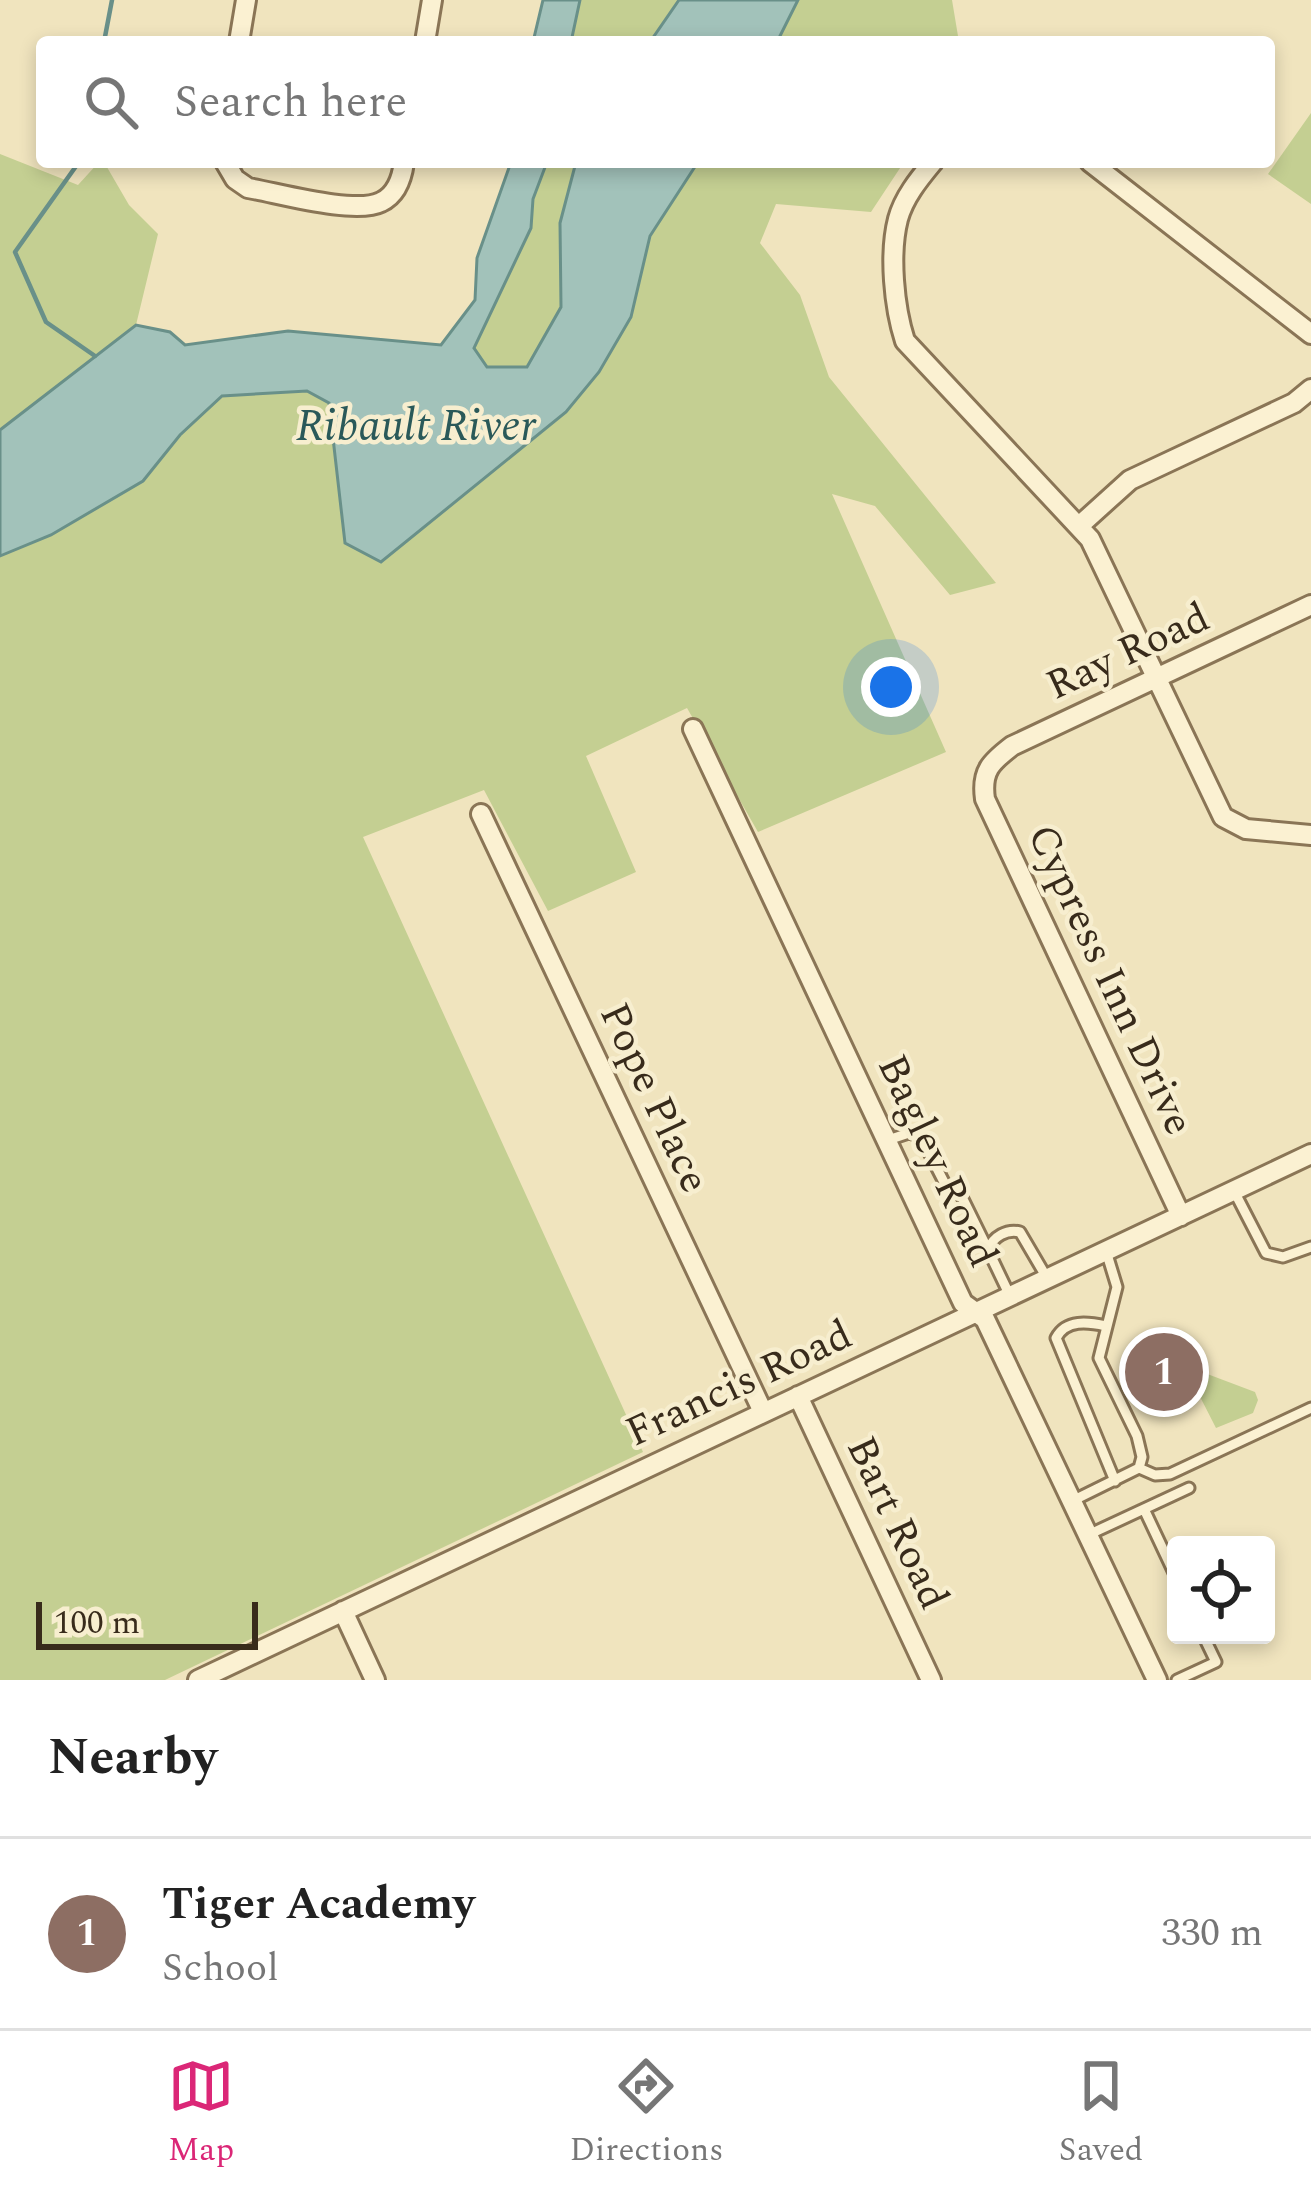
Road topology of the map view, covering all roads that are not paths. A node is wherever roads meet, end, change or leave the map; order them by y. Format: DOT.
graph roads {
  1 [pos="246,0"];
  2 [pos="432,0"];
  3 [pos="240,36"];
  4 [pos="426,36"];
  5 [pos="229,168"];
  6 [pos="402,168"];
  7 [pos="1098,168"];
  8 [pos="926,170"];
  9 [pos="1311,334"];
  10 [pos="1311,389"];
  11 [pos="1078,526"];
  12 [pos="1311,605"];
  13 [pos="1155,679"];
  14 [pos="693,729"];
  15 [pos="984,774"];
  16 [pos="481,814"];
  17 [pos="1311,836"];
  18 [pos="888,1140"];
  19 [pos="1311,1154"];
  20 [pos="1234,1191"];
  21 [pos="1181,1216"];
  22 [pos="1311,1247"];
  23 [pos="988,1250"];
  24 [pos="1106,1251"];
  25 [pos="1047,1279"];
  26 [pos="1010,1296"];
  27 [pos="975,1312"];
  28 [pos="1106,1326"];
  29 [pos="798,1396"];
  30 [pos="1311,1408"];
  31 [pos="763,1412"];
  32 [pos="1139,1468"];
  33 [pos="1115,1481"];
  34 [pos="1189,1488"];
  35 [pos="1072,1501"];
  36 [pos="1144,1509"];
  37 [pos="1088,1535"];
  38 [pos="1167,1558"];
  39 [pos="343,1611"];
  40 [pos="1207,1644"];
  41 [pos="198,1680"];
  42 [pos="375,1680"];
  43 [pos="931,1680"];
  44 [pos="1157,1680"];
  45 [pos="1177,1680"];
  1 -- 3 [label="street"];
  2 -- 4 [label="street"];
  5 -- 6 [label="street"];
  7 -- 9 [label="street"];
  8 -- 11 [label="street"];
  10 -- 11 [label="street"];
  11 -- 13 [label="street"];
  12 -- 13 [label="street, Ray Road"];
  13 -- 15 [label="street, Ray Road"];
  13 -- 17 [label="street"];
  14 -- 18 [label="street, Bagley Road"];
  15 -- 21 [label="street, Cypress Inn Drive"];
  16 -- 31 [label="street, Pope Place"];
  18 -- 23 [label="lane"];
  18 -- 27 [label="street, Bagley Road"];
  19 -- 20 [label="street, Francis Road"];
  20 -- 21 [label="street, Francis Road"];
  20 -- 22 [label="lane"];
  21 -- 24 [label="street, Francis Road"];
  23 -- 25 [label="lane"];
  23 -- 26 [label="lane"];
  24 -- 25 [label="street, Francis Road"];
  24 -- 28 [label="lane"];
  25 -- 26 [label="street, Francis Road"];
  26 -- 27 [label="street, Francis Road"];
  27 -- 29 [label="street, Francis Road"];
  27 -- 35 [label="street, Bagley Road"];
  28 -- 32 [label="lane"];
  28 -- 33 [label="lane"];
  29 -- 31 [label="street, Francis Road"];
  29 -- 43 [label="street, Bart Road"];
  30 -- 32 [label="lane"];
  31 -- 39 [label="street, Francis Road"];
  32 -- 33 [label="lane"];
  33 -- 35 [label="lane"];
  34 -- 36 [label="lane"];
  35 -- 37 [label="street, Bagley Road"];
  36 -- 37 [label="lane"];
  36 -- 38 [label="lane"];
  37 -- 44 [label="street, Bagley Road"];
  39 -- 41 [label="street, Francis Road"];
  39 -- 42 [label="street"];
  40 -- 45 [label="lane"];
}
